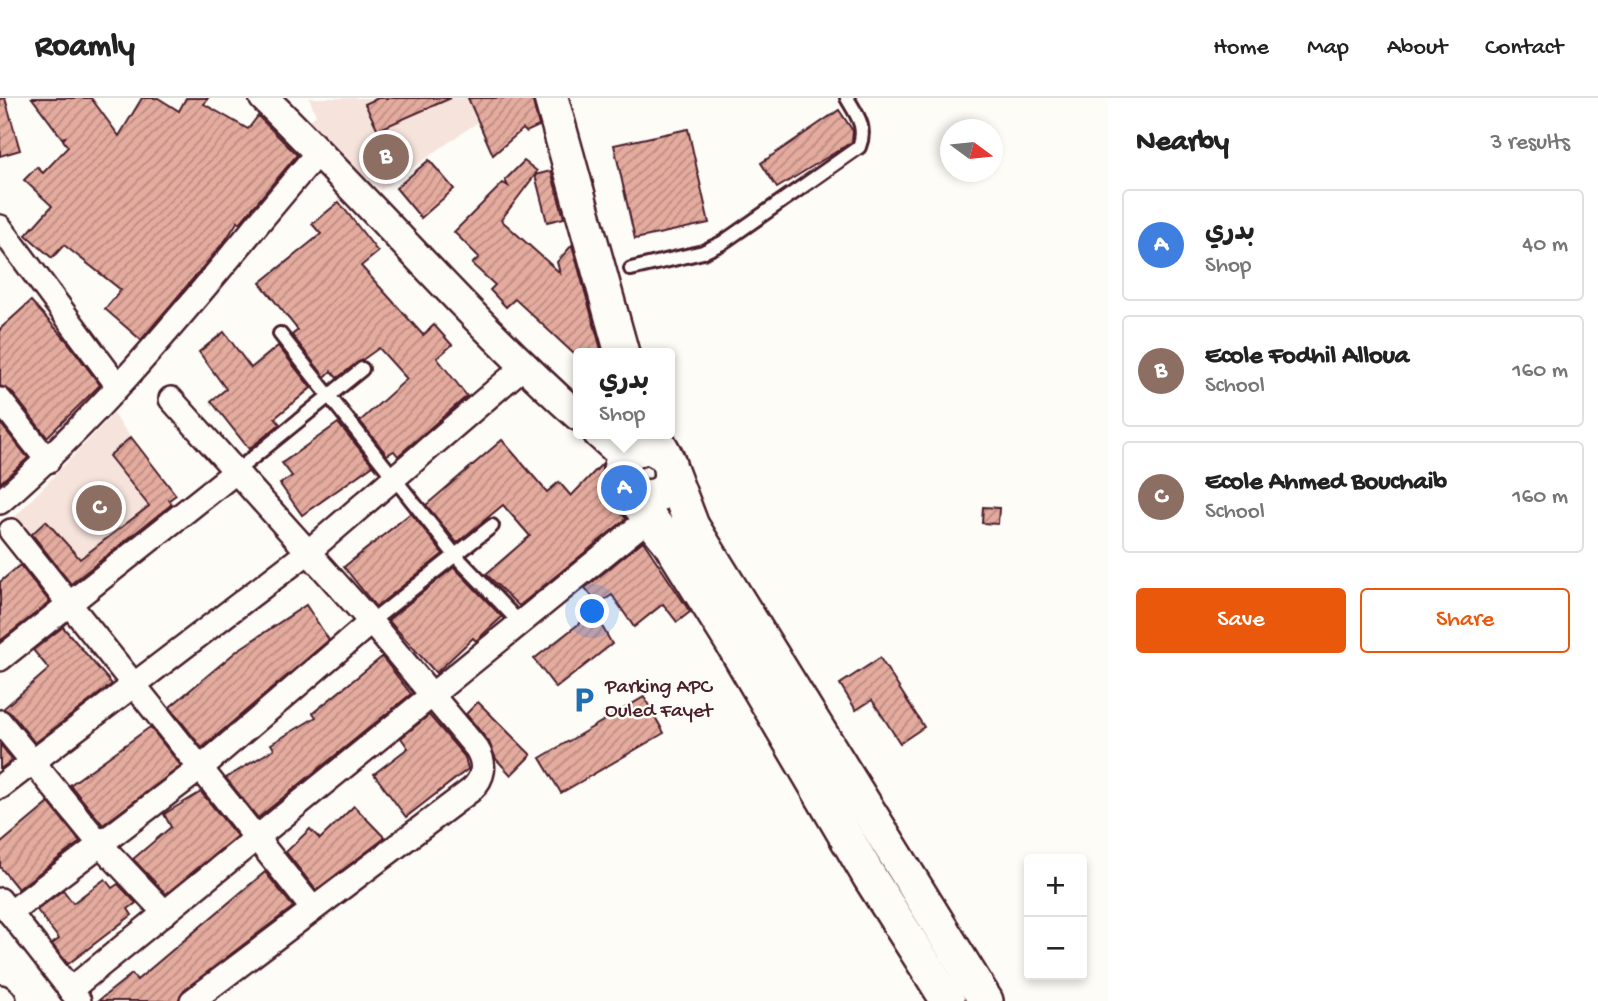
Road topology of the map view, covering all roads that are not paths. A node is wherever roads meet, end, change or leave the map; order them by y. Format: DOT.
graph roads {
  1 [pos="264,98"];
  2 [pos="551,98"];
  3 [pos="847,98"];
  4 [pos="318,151"];
  5 [pos="0,227"];
  6 [pos="631,269"];
  7 [pos="280,334"];
  8 [pos="621,348"];
  9 [pos="523,367"];
  10 [pos="362,369"];
  11 [pos="118,386"];
  12 [pos="328,396"];
  13 [pos="171,399"];
  14 [pos="0,400"];
  15 [pos="573,411"];
  16 [pos="612,439"];
  17 [pos="645,451"];
  18 [pos="48,461"];
  19 [pos="234,473"];
  20 [pos="394,480"];
  21 [pos="628,491"];
  22 [pos="0,502"];
  23 [pos="649,518"];
  24 [pos="492,526"];
  25 [pos="11,531"];
  26 [pos="308,552"];
  27 [pos="455,555"];
  28 [pos="68,605"];
  29 [pos="371,622"];
  30 [pos="520,623"];
  31 [pos="0,659"];
  32 [pos="133,686"];
  33 [pos="432,695"];
  34 [pos="0,722"];
  35 [pos="36,763"];
  36 [pos="202,767"];
  37 [pos="0,788"];
  38 [pos="257,838"];
  39 [pos="100,844"];
  40 [pos="5,906"];
  41 [pos="313,909"];
  42 [pos="165,913"];
  43 [pos="75,995"];
  44 [pos="0,997"];
  45 [pos="4,1001"];
  46 [pos="192,1001"];
  47 [pos="948,1001"];
  48 [pos="986,1001"];
  1 -- 4 [label="street"];
  2 -- 8 [label="main road"];
  3 -- 6 [label="lane"];
  4 -- 9 [label="street"];
  4 -- 11 [label="street"];
  5 -- 11 [label="street"];
  7 -- 12 [label="lane"];
  9 -- 15 [label="street"];
  9 -- 20 [label="street"];
  10 -- 12 [label="lane"];
  11 -- 18 [label="street"];
  12 -- 19 [label="lane"];
  12 -- 20 [label="lane"];
  13 -- 19 [label="street"];
  14 -- 18 [label="street"];
  16 -- 17 [label="street"];
  17 -- 21 [label="main road"];
  17 -- 21 [label="main road"];
  17 -- 48 [label="main road"];
  18 -- 22 [label="street"];
  19 -- 26 [label="street"];
  19 -- 28 [label="street"];
  20 -- 26 [label="street"];
  20 -- 27 [label="lane"];
  21 -- 23 [label="main road"];
  23 -- 30 [label="street"];
  23 -- 47 [label="main road"];
  24 -- 27 [label="lane"];
  25 -- 28 [label="street"];
  26 -- 29 [label="street"];
  26 -- 32 [label="street"];
  27 -- 29 [label="lane"];
  27 -- 30 [label="lane"];
  28 -- 31 [label="street"];
  28 -- 32 [label="street"];
  29 -- 33 [label="street"];
  29 -- 36 [label="street"];
  30 -- 33 [label="street"];
  32 -- 35 [label="street"];
  32 -- 36 [label="street"];
  33 -- 38 [label="street"];
  33 -- 41 [label="street"];
  34 -- 35 [label="street"];
  35 -- 37 [label="street"];
  35 -- 39 [label="street"];
  36 -- 38 [label="street"];
  36 -- 39 [label="street"];
  38 -- 41 [label="street"];
  38 -- 42 [label="street"];
  39 -- 40 [label="street"];
  39 -- 42 [label="street"];
  40 -- 43 [label="street"];
  41 -- 46 [label="street"];
  42 -- 43 [label="street"];
  44 -- 45 [label="street"];
}
